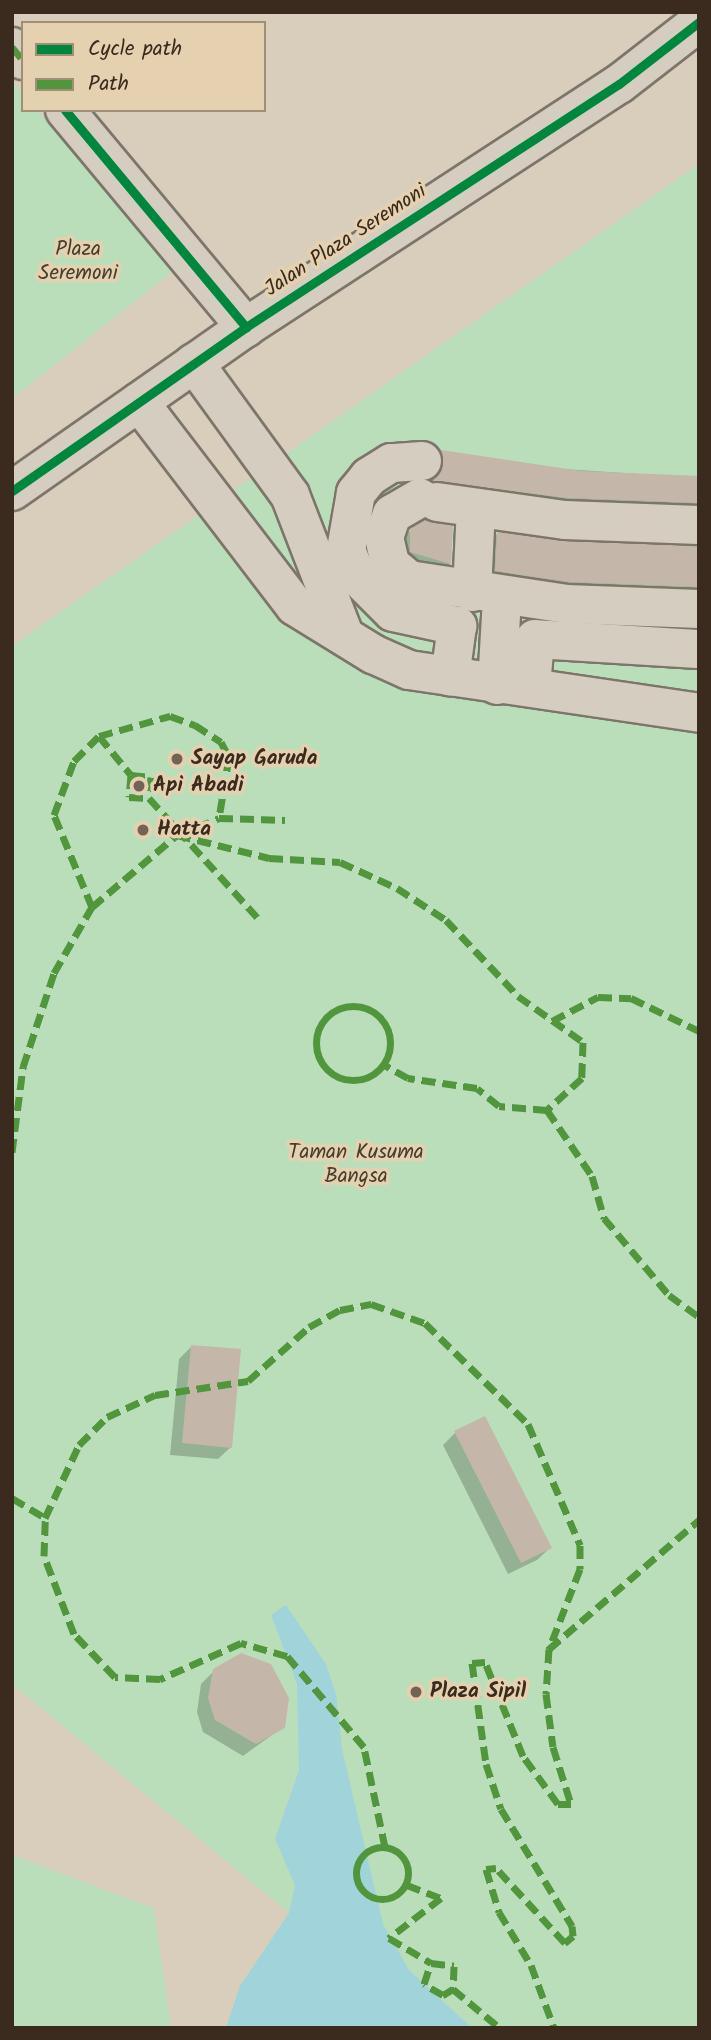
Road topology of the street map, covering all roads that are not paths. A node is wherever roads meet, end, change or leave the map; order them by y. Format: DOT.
graph roads {
  1 [pos="699,22"];
  2 [pos="67,112"];
  3 [pos="246,327"];
  4 [pos="194,363"];
  5 [pos="139,402"];
  6 [pos="426,487"];
  7 [pos="12,491"];
  8 [pos="476,508"];
  9 [pos="301,524"];
  10 [pos="699,524"];
  11 [pos="256,555"];
  12 [pos="487,595"];
  13 [pos="699,609"];
  14 [pos="343,632"];
  15 [pos="699,649"];
  16 [pos="450,677"];
  17 [pos="514,686"];
  18 [pos="699,713"];
  1 -- 3 [label="street, Jalan Plaza Seremoni"];
  2 -- 3 [label="street"];
  3 -- 4 [label="street, Jalan Plaza Seremoni"];
  4 -- 5 [label="street, Jalan Plaza Seremoni"];
  4 -- 9 [label="street"];
  5 -- 7 [label="street, Jalan Plaza Seremoni"];
  5 -- 11 [label="street"];
  6 -- 8 [label="street"];
  6 -- 12 [label="street"];
  6 -- 16 [label="street"];
  8 -- 10 [label="street"];
  8 -- 12 [label="street"];
  9 -- 11 [label="street"];
  9 -- 14 [label="street"];
  11 -- 14 [label="street"];
  12 -- 13 [label="street"];
  12 -- 17 [label="street"];
  14 -- 16 [label="street"];
  15 -- 17 [label="street"];
  16 -- 17 [label="street"];
  17 -- 18 [label="street"];
}
